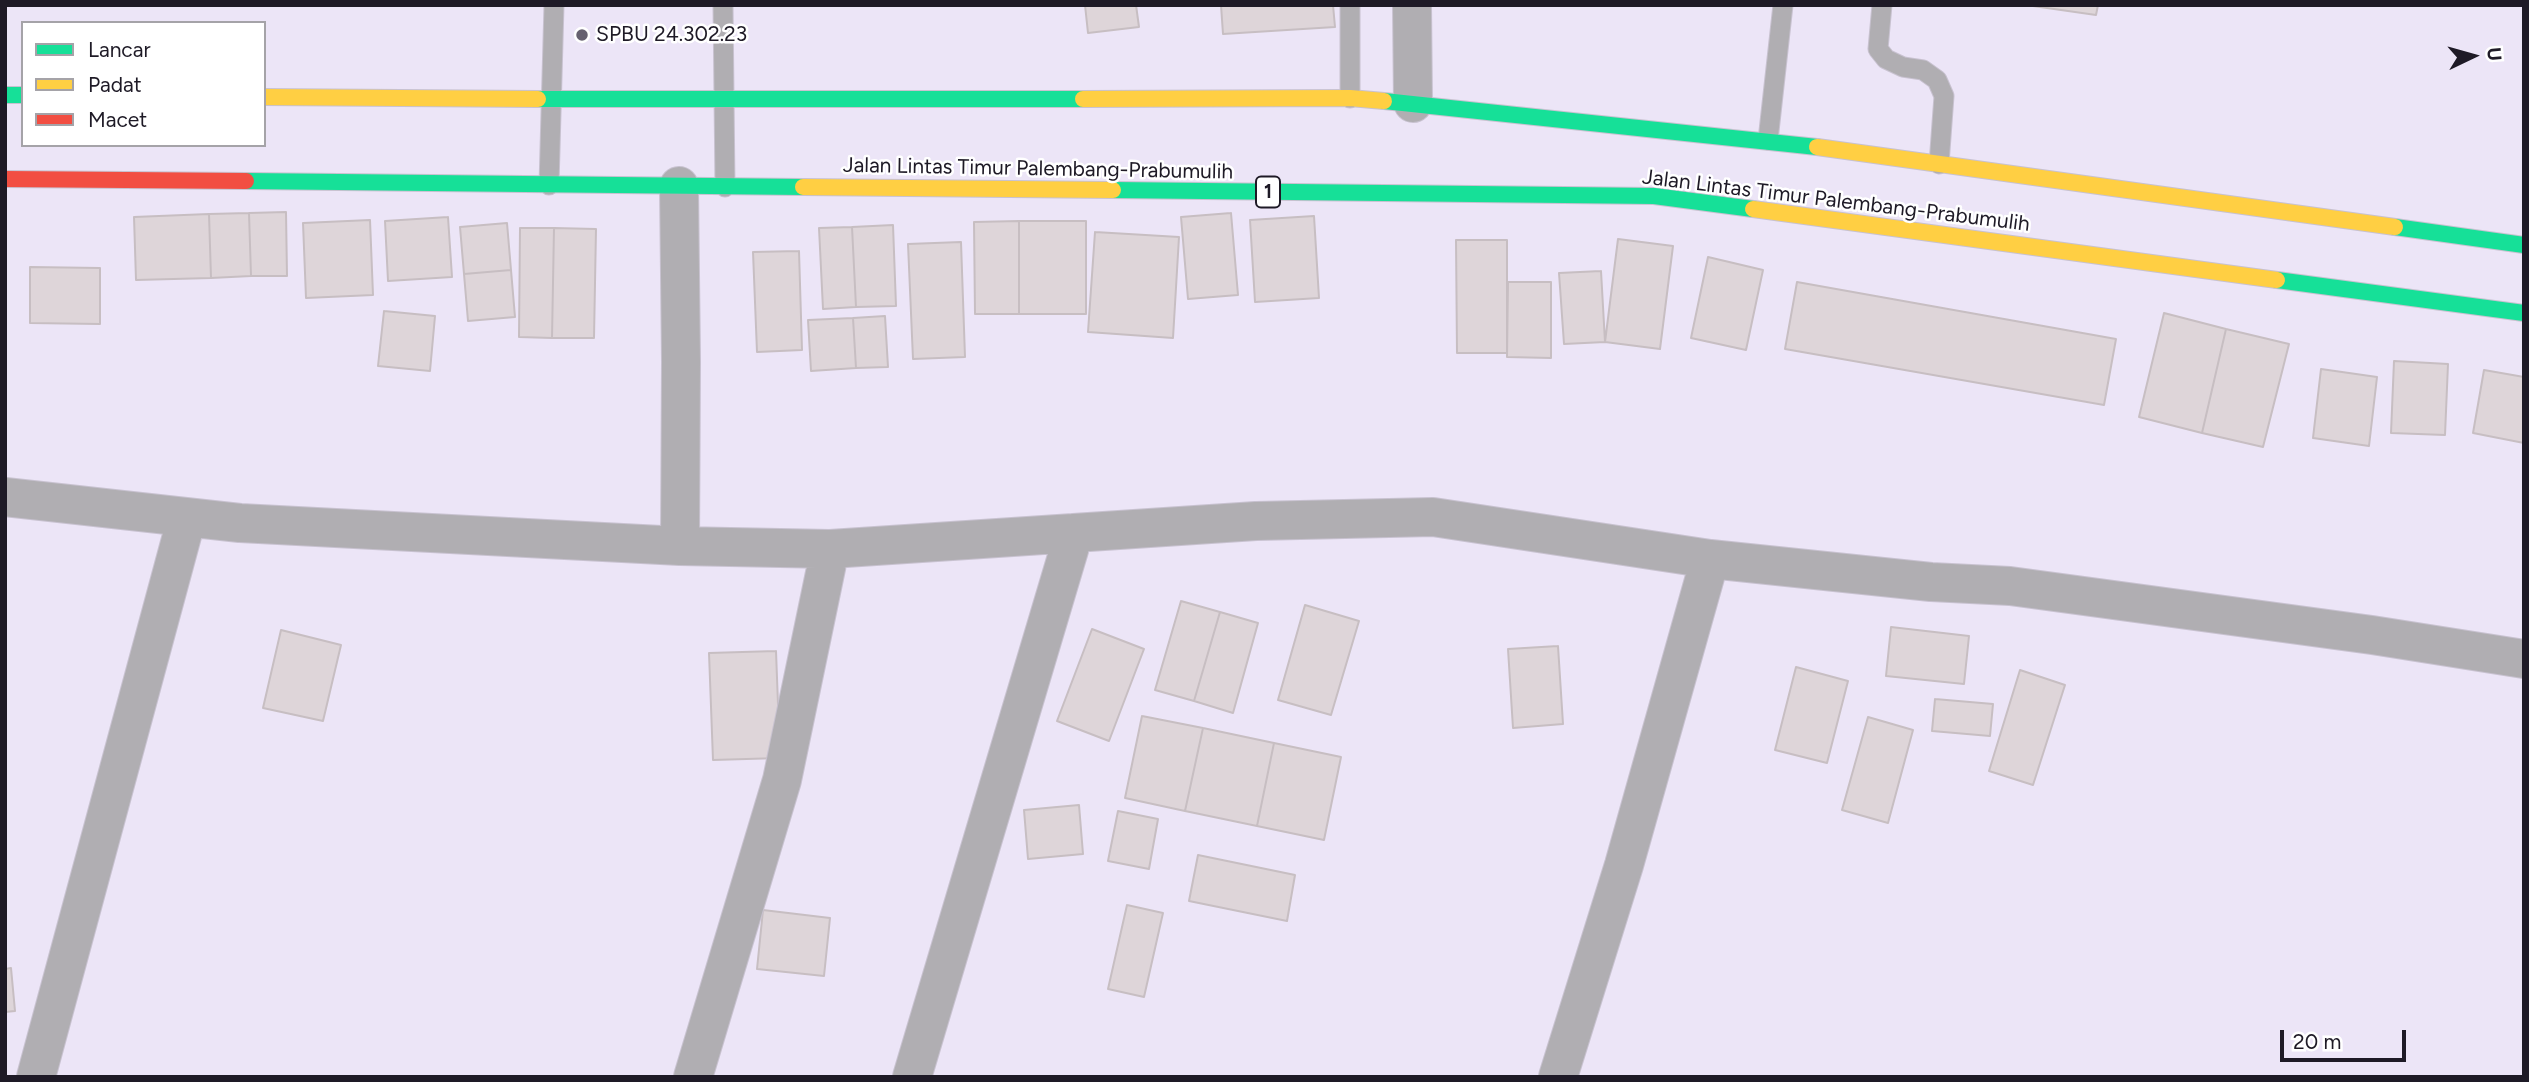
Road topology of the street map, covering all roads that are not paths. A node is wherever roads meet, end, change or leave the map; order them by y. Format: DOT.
graph roads {
  1 [pos="554,5"];
  2 [pos="723,5"];
  3 [pos="1350,5"];
  4 [pos="1412,5"];
  5 [pos="1783,5"];
  6 [pos="1882,5"];
  7 [pos="266,97"];
  8 [pos="1350,97"];
  9 [pos="552,99"];
  10 [pos="724,100"];
  11 [pos="1413,103"];
  12 [pos="1768,140"];
  13 [pos="1939,164"];
  14 [pos="5,179"];
  15 [pos="549,184"];
  16 [pos="679,186"];
  17 [pos="725,187"];
  18 [pos="2524,245"];
  19 [pos="2524,313"];
  20 [pos="5,497"];
  21 [pos="187,517"];
  22 [pos="1074,533"];
  23 [pos="680,546"];
  24 [pos="830,548"];
  25 [pos="1710,559"];
  26 [pos="2524,659"];
  27 [pos="36,1077"];
  28 [pos="693,1077"];
  29 [pos="912,1077"];
  30 [pos="1558,1077"];
  1 -- 9 [label="lane"];
  2 -- 10 [label="lane"];
  3 -- 8 [label="lane"];
  4 -- 11 [label="street"];
  5 -- 12 [label="lane"];
  6 -- 13 [label="lane"];
  7 -- 9 [label="highway"];
  8 -- 10 [label="highway"];
  8 -- 11 [label="highway"];
  9 -- 10 [label="highway"];
  9 -- 15 [label="lane"];
  10 -- 17 [label="lane"];
  11 -- 12 [label="highway"];
  12 -- 13 [label="highway"];
  13 -- 18 [label="highway"];
  14 -- 15 [label="highway, Jalan Lintas Timur Palembang-Prabumulih / 1"];
  15 -- 16 [label="highway, Jalan Lintas Timur Palembang-Prabumulih / 1"];
  16 -- 17 [label="highway, Jalan Lintas Timur Palembang-Prabumulih / 1"];
  16 -- 23 [label="street"];
  17 -- 19 [label="highway, Jalan Lintas Timur Palembang-Prabumulih / 1"];
  20 -- 21 [label="street"];
  21 -- 23 [label="street"];
  21 -- 27 [label="street"];
  22 -- 24 [label="street"];
  22 -- 25 [label="street"];
  22 -- 29 [label="street"];
  23 -- 24 [label="street"];
  24 -- 28 [label="street"];
  25 -- 26 [label="street"];
  25 -- 30 [label="street"];
}
